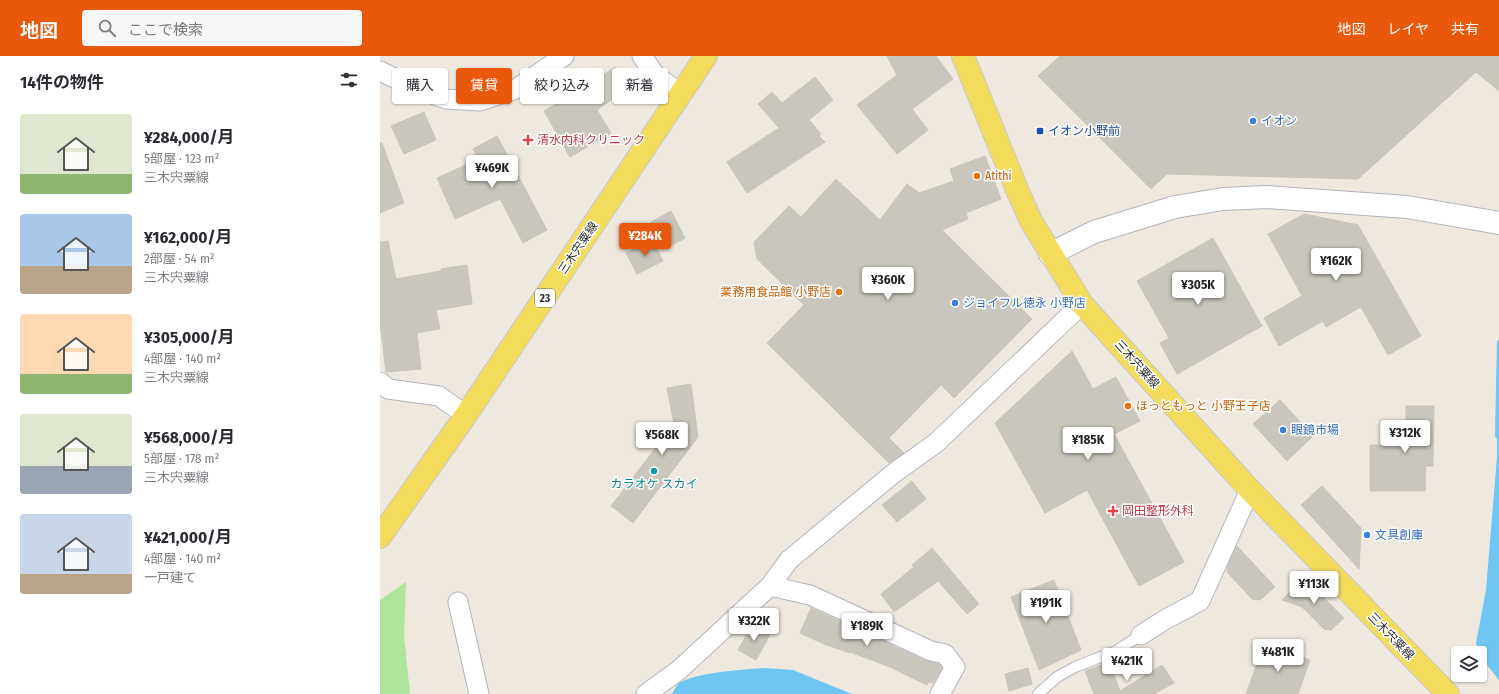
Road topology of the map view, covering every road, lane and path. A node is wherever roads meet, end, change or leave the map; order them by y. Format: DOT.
graph roads {
  1 [pos="564,56"];
  2 [pos="642,56"];
  3 [pos="706,56"];
  4 [pos="963,56"];
  5 [pos="380,71"];
  6 [pos="680,94"];
  7 [pos="1499,223"];
  8 [pos="1050,254"];
  9 [pos="1082,304"];
  10 [pos="380,382"];
  11 [pos="466,415"];
  12 [pos="1250,490"];
  13 [pos="380,537"];
  14 [pos="770,586"];
  15 [pos="458,602"];
  16 [pos="1141,635"];
  17 [pos="479,694"];
  18 [pos="646,694"];
  19 [pos="940,694"];
  20 [pos="1038,694"];
  21 [pos="1448,694"];
  1 -- 5 [label="street"];
  2 -- 6 [label="street"];
  3 -- 6 [label="main road, 三木宍粟線 / 23"];
  4 -- 8 [label="main road, 三木宍粟線"];
  6 -- 11 [label="main road, 三木宍粟線 / 23"];
  7 -- 8 [label="street"];
  8 -- 9 [label="main road, 三木宍粟線"];
  9 -- 12 [label="main road, 三木宍粟線"];
  9 -- 14 [label="street"];
  10 -- 11 [label="street"];
  11 -- 13 [label="main road, 三木宍粟線 / 23"];
  12 -- 16 [label="street"];
  12 -- 21 [label="main road, 三木宍粟線"];
  14 -- 18 [label="street"];
  14 -- 19 [label="street"];
  15 -- 17 [label="street"];
  16 -- 20 [label="lane"];
}
